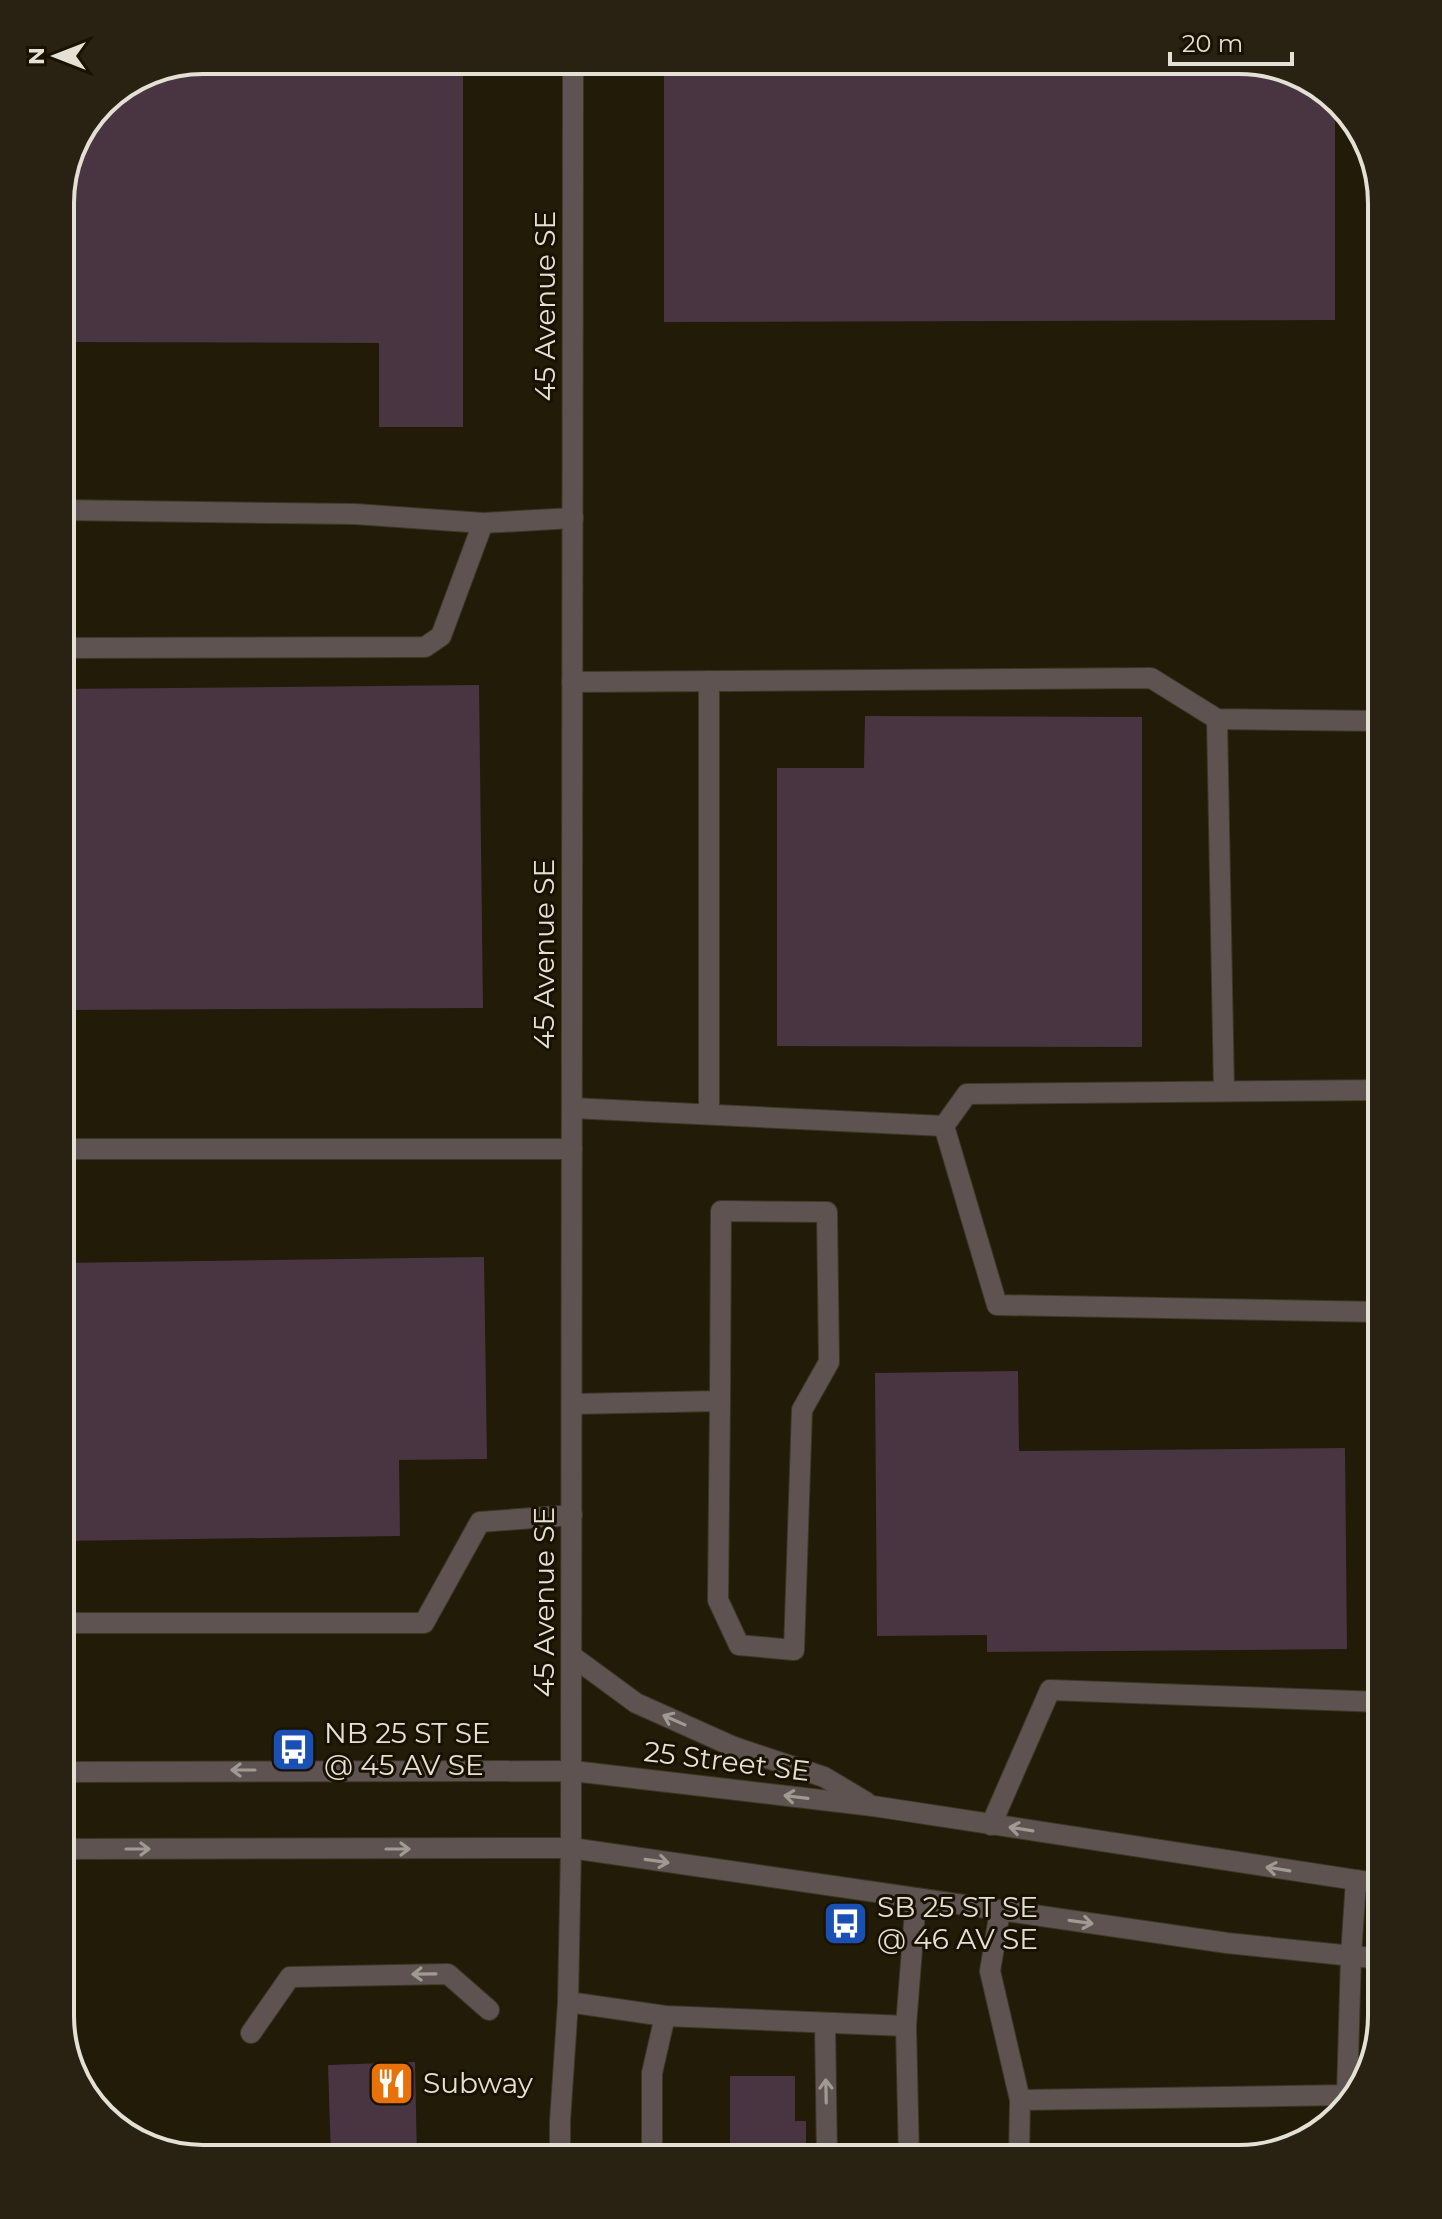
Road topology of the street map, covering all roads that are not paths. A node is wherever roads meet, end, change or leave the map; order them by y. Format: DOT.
graph roads {
  1 [pos="573,74"];
  2 [pos="74,510"];
  3 [pos="573,518"];
  4 [pos="483,523"];
  5 [pos="74,648"];
  6 [pos="709,681"];
  7 [pos="572,682"];
  8 [pos="1217,719"];
  9 [pos="1368,721"];
  10 [pos="1368,1090"];
  11 [pos="1224,1091"];
  12 [pos="572,1108"];
  13 [pos="709,1114"];
  14 [pos="944,1126"];
  15 [pos="74,1149"];
  16 [pos="572,1149"];
  17 [pos="1368,1312"];
  18 [pos="720,1401"];
  19 [pos="572,1404"];
  20 [pos="572,1515"];
  21 [pos="74,1623"];
  22 [pos="572,1656"];
  23 [pos="1368,1701"];
  24 [pos="573,1771"];
  25 [pos="74,1772"];
  26 [pos="873,1806"];
  27 [pos="991,1825"];
  28 [pos="571,1848"];
  29 [pos="74,1849"];
  30 [pos="1356,1880"];
  31 [pos="1368,1882"];
  32 [pos="916,1898"];
  33 [pos="1000,1911"];
  34 [pos="1351,1956"];
  35 [pos="1368,1958"];
  36 [pos="568,2002"];
  37 [pos="489,2010"];
  38 [pos="665,2016"];
  39 [pos="825,2023"];
  40 [pos="906,2026"];
  41 [pos="251,2033"];
  42 [pos="1347,2084"];
  43 [pos="1020,2100"];
  44 [pos="1337,2100"];
  45 [pos="560,2145"];
  46 [pos="652,2145"];
  47 [pos="827,2145"];
  48 [pos="909,2145"];
  49 [pos="1019,2145"];
  1 -- 3 [label="street, 45 Avenue SE"];
  2 -- 4 [label="street"];
  3 -- 4 [label="street"];
  3 -- 7 [label="street, 45 Avenue SE"];
  4 -- 5 [label="street"];
  6 -- 7 [label="street"];
  6 -- 8 [label="street"];
  6 -- 13 [label="street"];
  7 -- 12 [label="street, 45 Avenue SE"];
  8 -- 9 [label="street"];
  8 -- 11 [label="street"];
  10 -- 11 [label="street"];
  11 -- 14 [label="street"];
  12 -- 13 [label="street"];
  12 -- 16 [label="street, 45 Avenue SE"];
  13 -- 14 [label="street"];
  14 -- 17 [label="street"];
  15 -- 16 [label="street"];
  16 -- 19 [label="street, 45 Avenue SE"];
  18 -- 18 [label="street"];
  18 -- 19 [label="street"];
  19 -- 20 [label="street, 45 Avenue SE"];
  20 -- 21 [label="street"];
  20 -- 22 [label="street, 45 Avenue SE"];
  22 -- 24 [label="street, 45 Avenue SE"];
  26 -- 22 [label="street, one-way"];
  23 -- 27 [label="street"];
  24 -- 25 [label="street, 25 Street SE, one-way"];
  26 -- 24 [label="street, 25 Street SE, one-way"];
  24 -- 28 [label="street, 45 Avenue SE"];
  26 -- 27 [label="street, 25 Street SE"];
  30 -- 27 [label="street, 25 Street SE, one-way"];
  29 -- 28 [label="street, one-way"];
  28 -- 32 [label="street, one-way"];
  28 -- 36 [label="street, 45 Avenue SE"];
  30 -- 31 [label="street, 25 Street SE"];
  30 -- 34 [label="street"];
  32 -- 33 [label="street"];
  32 -- 40 [label="street"];
  33 -- 34 [label="street, one-way"];
  33 -- 43 [label="street"];
  34 -- 35 [label="street"];
  34 -- 42 [label="street"];
  36 -- 38 [label="street"];
  36 -- 45 [label="street, 45 Avenue SE"];
  37 -- 41 [label="street, one-way"];
  38 -- 39 [label="street"];
  38 -- 46 [label="street"];
  39 -- 40 [label="street"];
  47 -- 39 [label="street, one-way"];
  40 -- 48 [label="street"];
  43 -- 44 [label="street"];
  43 -- 49 [label="street"];
}
